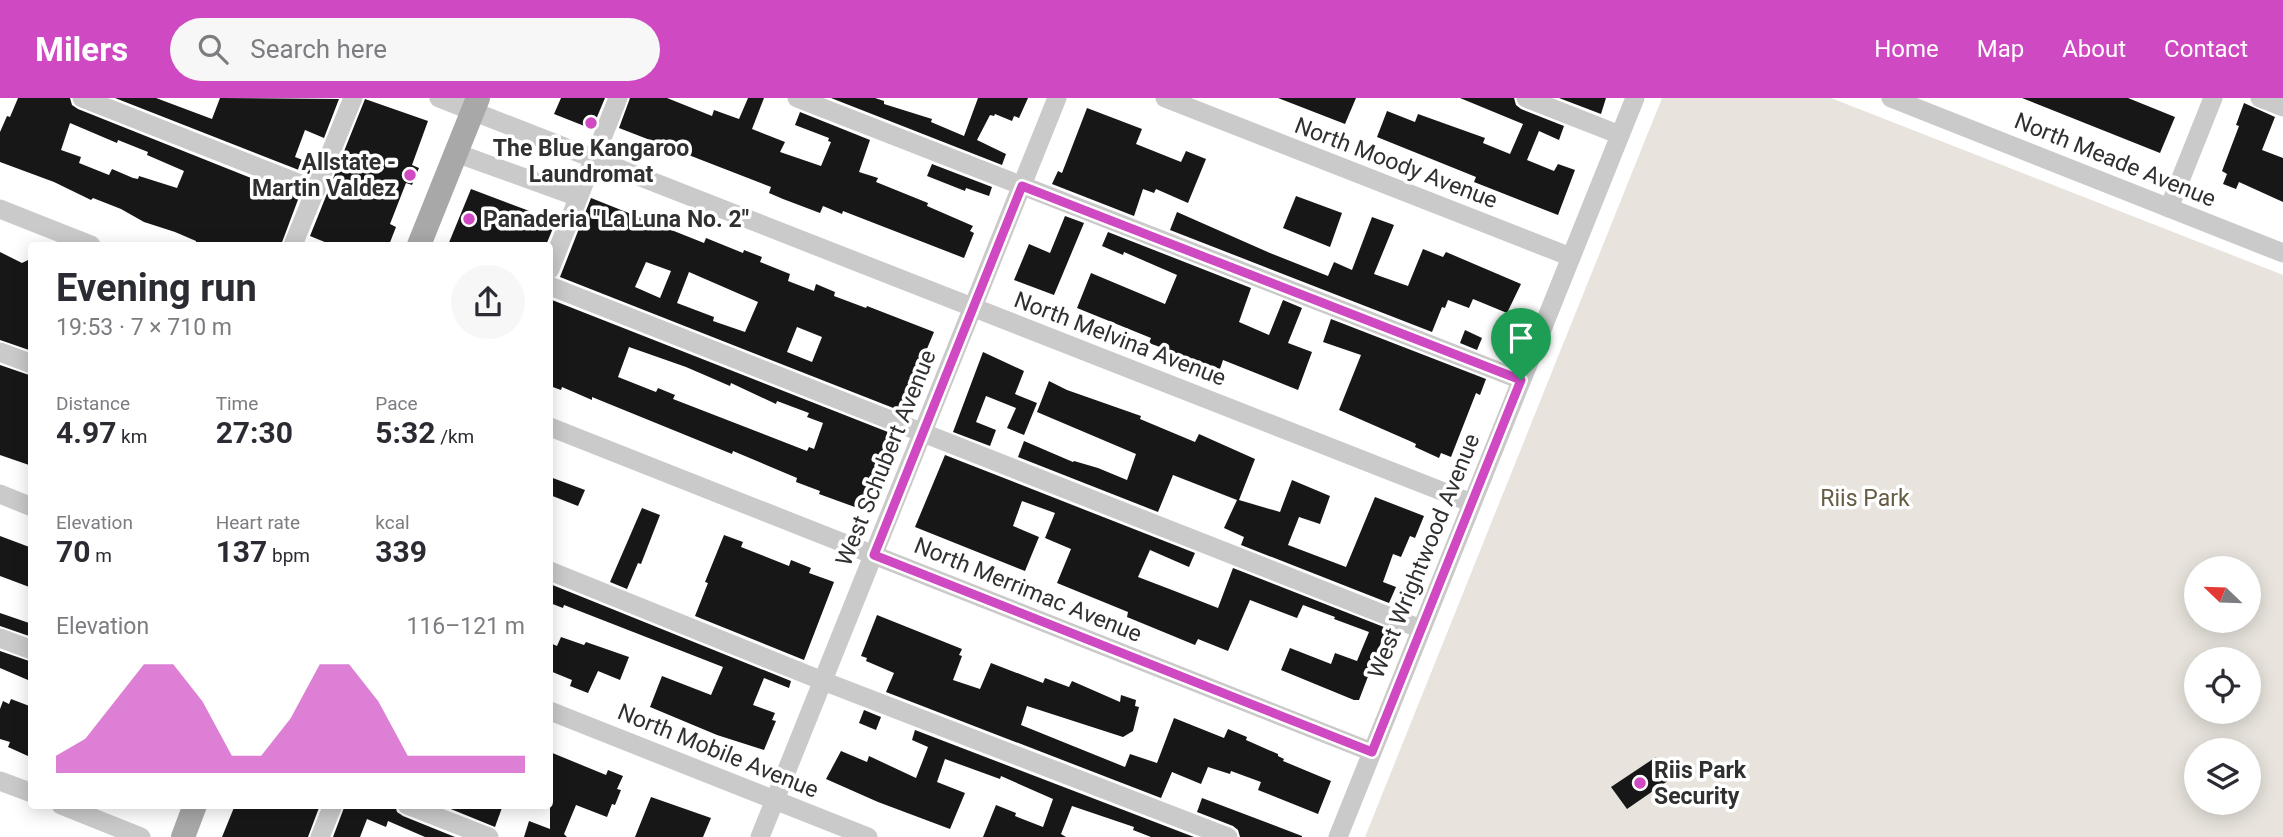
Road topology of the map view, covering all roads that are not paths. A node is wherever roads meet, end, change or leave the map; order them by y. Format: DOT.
graph roads {
  1 [pos="82,98"];
  2 [pos="353,98"];
  3 [pos="439,98"];
  4 [pos="618,98"];
  5 [pos="797,98"];
  6 [pos="1057,98"];
  7 [pos="1165,98"];
  8 [pos="1525,98"];
  9 [pos="1635,98"];
  10 [pos="1891,98"];
  11 [pos="2213,98"];
  12 [pos="2260,98"];
  13 [pos="475,105"];
  14 [pos="2283,107"];
  15 [pos="1620,135"];
  16 [pos="456,153"];
  17 [pos="594,159"];
  18 [pos="1022,186"];
  19 [pos="316,190"];
  20 [pos="578,197"];
  21 [pos="2169,208"];
  22 [pos="0,209"];
  23 [pos="83,242"];
  24 [pos="294,242"];
  25 [pos="420,242"];
  26 [pos="2283,253"];
  27 [pos="1571,257"];
  28 [pos="553,261"];
  29 [pos="553,287"];
  30 [pos="973,308"];
  31 [pos="0,352"];
  32 [pos="28,362"];
  33 [pos="1521,380"];
  34 [pos="553,427"];
  35 [pos="923,433"];
  36 [pos="0,494"];
  37 [pos="1472,503"];
  38 [pos="28,505"];
  39 [pos="874,555"];
  40 [pos="553,572"];
  41 [pos="1421,629"];
  42 [pos="0,638"];
  43 [pos="28,648"];
  44 [pos="823,681"];
  45 [pos="553,712"];
  46 [pos="1372,752"];
  47 [pos="0,781"];
  48 [pos="28,792"];
  49 [pos="775,800"];
  50 [pos="71,809"];
  51 [pos="194,809"];
  52 [pos="331,809"];
  53 [pos="417,809"];
  54 [pos="141,837"];
  55 [pos="183,837"];
  56 [pos="320,837"];
  57 [pos="489,837"];
  58 [pos="760,837"];
  59 [pos="868,837"];
  60 [pos="1228,837"];
  61 [pos="1338,837"];
  1 -- 19 [label="street"];
  2 -- 19 [label="street"];
  3 -- 13 [label="street, North Melvina Avenue"];
  4 -- 17 [label="street"];
  5 -- 18 [label="street"];
  6 -- 18 [label="street, West Schubert Avenue"];
  7 -- 27 [label="street, North Moody Avenue"];
  8 -- 15 [label="street"];
  9 -- 15 [label="street, West Wrightwood Avenue"];
  10 -- 21 [label="street, North Meade Avenue"];
  11 -- 21 [label="street"];
  12 -- 14 [label="street"];
  13 -- 16 [label="main road"];
  13 -- 17 [label="street, North Melvina Avenue"];
  15 -- 27 [label="street, West Wrightwood Avenue"];
  16 -- 20 [label="street"];
  16 -- 25 [label="main road"];
  17 -- 20 [label="street"];
  17 -- 30 [label="street, North Melvina Avenue"];
  18 -- 30 [label="street, West Schubert Avenue"];
  18 -- 33 [label="street"];
  19 -- 24 [label="street"];
  20 -- 28 [label="street"];
  21 -- 26 [label="street, North Meade Avenue"];
  22 -- 23 [label="street"];
  27 -- 33 [label="street, West Wrightwood Avenue"];
  29 -- 35 [label="street"];
  30 -- 35 [label="street, West Schubert Avenue"];
  30 -- 37 [label="street, North Melvina Avenue"];
  31 -- 32 [label="street"];
  33 -- 37 [label="street, West Wrightwood Avenue"];
  34 -- 39 [label="street, North Merrimac Avenue"];
  35 -- 39 [label="street, West Schubert Avenue"];
  35 -- 41 [label="street"];
  36 -- 38 [label="street"];
  37 -- 41 [label="street, West Wrightwood Avenue"];
  39 -- 44 [label="street, West Schubert Avenue"];
  39 -- 46 [label="street, North Merrimac Avenue"];
  40 -- 44 [label="street"];
  41 -- 46 [label="street, West Wrightwood Avenue"];
  42 -- 43 [label="street"];
  44 -- 49 [label="street, West Schubert Avenue"];
  44 -- 60 [label="street"];
  45 -- 49 [label="street, North Mobile Avenue"];
  46 -- 61 [label="street, West Wrightwood Avenue"];
  47 -- 48 [label="street"];
  49 -- 58 [label="street, West Schubert Avenue"];
  49 -- 59 [label="street, North Mobile Avenue"];
  50 -- 54 [label="street"];
  51 -- 55 [label="main road"];
  52 -- 56 [label="street"];
  53 -- 57 [label="street"];
}
